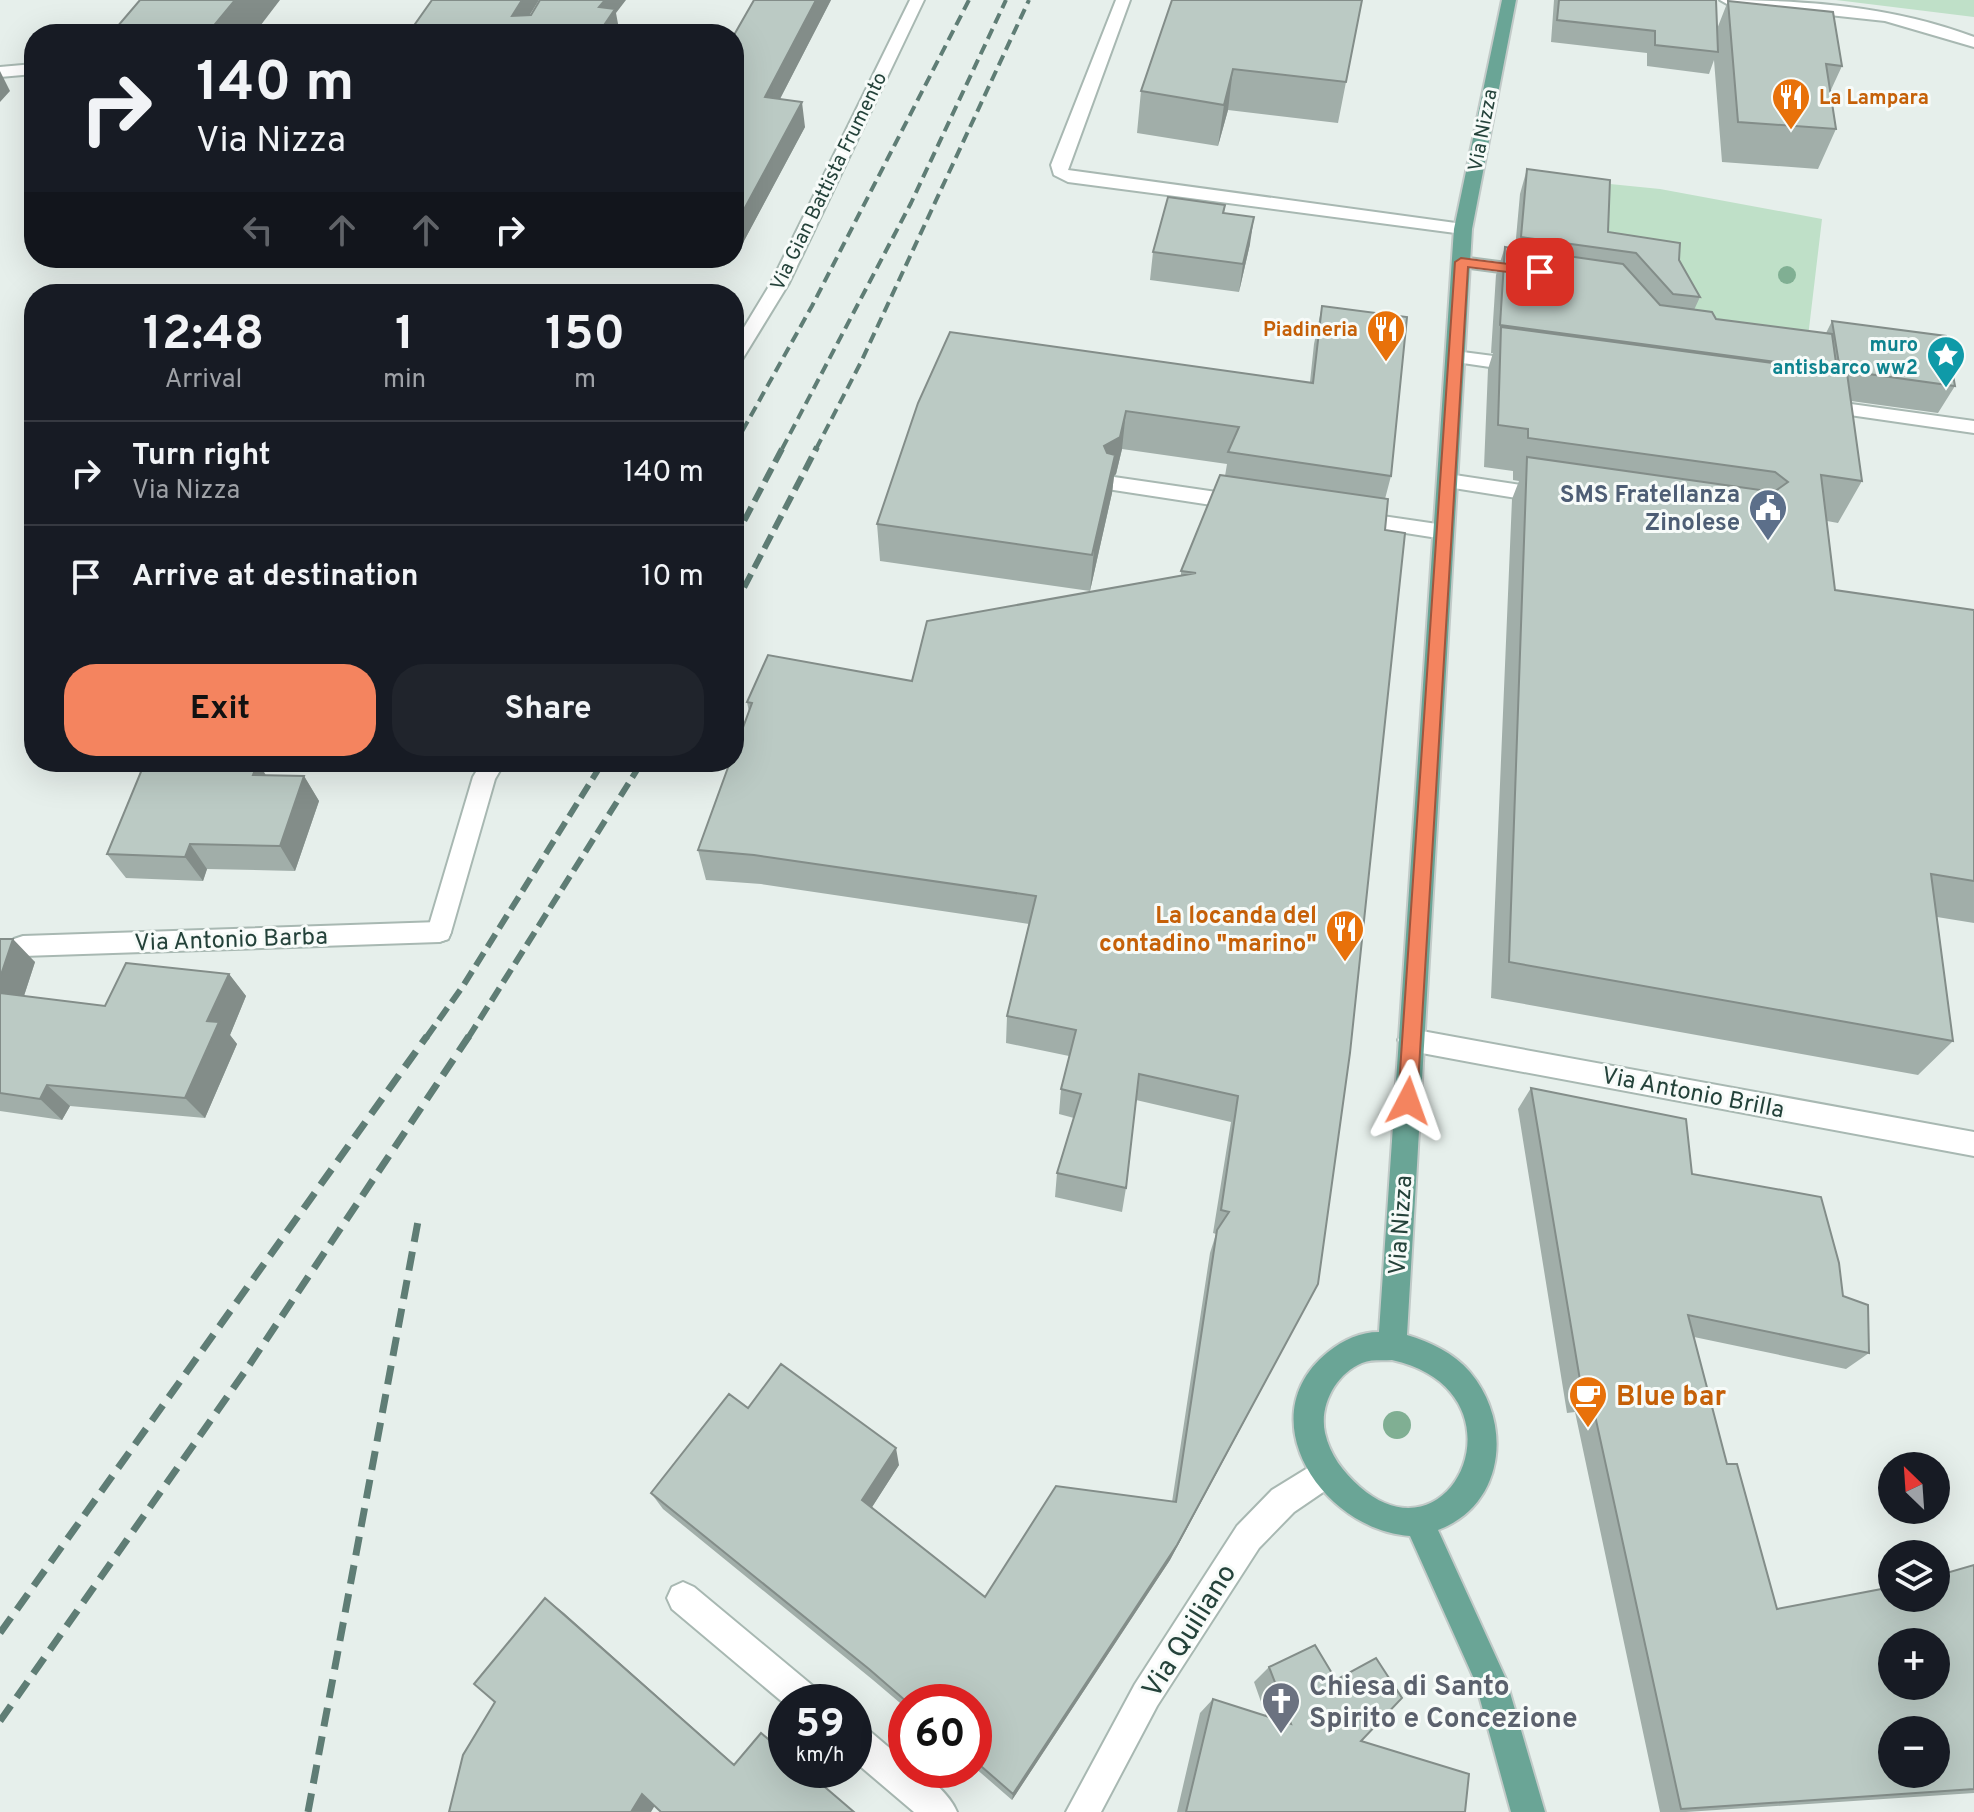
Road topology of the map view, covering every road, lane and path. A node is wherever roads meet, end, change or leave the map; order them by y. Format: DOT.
graph roads {
  1 [pos="917,0"];
  2 [pos="1123,0"];
  3 [pos="1509,0"];
  4 [pos="1727,0"];
  5 [pos="1974,42"];
  6 [pos="24,70"];
  7 [pos="0,72"];
  8 [pos="1463,229"];
  9 [pos="1461,262"];
  10 [pos="1548,273"];
  11 [pos="744,342"];
  12 [pos="1455,357"];
  13 [pos="1548,370"];
  14 [pos="1807,404"];
  15 [pos="1974,427"];
  16 [pos="1448,481"];
  17 [pos="1114,484"];
  18 [pos="1569,499"];
  19 [pos="1271,507"];
  20 [pos="1334,516"];
  21 [pos="1444,532"];
  22 [pos="487,772"];
  23 [pos="23,946"];
  24 [pos="1411,1040"];
  25 [pos="1974,1144"];
  26 [pos="1392,1346"];
  27 [pos="1324,1473"];
  28 [pos="1419,1522"];
  29 [pos="683,1598"];
  30 [pos="786,1684"];
  31 [pos="872,1755"];
  32 [pos="940,1812"];
  33 [pos="1083,1812"];
  34 [pos="1528,1812"];
  1 -- 11 [label="street, Via Gian Battista Frumento"];
  2 -- 8 [label="street"];
  3 -- 8 [label="main road, Via Nizza"];
  4 -- 5 [label="street"];
  6 -- 7 [label="street"];
  8 -- 9 [label="main road, Via Nizza"];
  9 -- 10 [label="street"];
  9 -- 12 [label="main road, Via Nizza"];
  12 -- 13 [label="street"];
  12 -- 16 [label="main road, Via Nizza"];
  14 -- 15 [label="street"];
  16 -- 18 [label="street"];
  16 -- 21 [label="main road, Via Nizza"];
  17 -- 19 [label="street"];
  20 -- 21 [label="street"];
  21 -- 24 [label="main road, Via Nizza"];
  22 -- 23 [label="street, Via Antonio Barba"];
  24 -- 25 [label="street, Via Antonio Brilla"];
  24 -- 26 [label="main road, Via Nizza"];
  26 -- 27 [label="main road"];
  26 -- 28 [label="main road"];
  27 -- 28 [label="main road"];
  27 -- 33 [label="street, Via Quiliano"];
  28 -- 34 [label="main road"];
  29 -- 30 [label="street"];
  31 -- 32 [label="street"];
}
